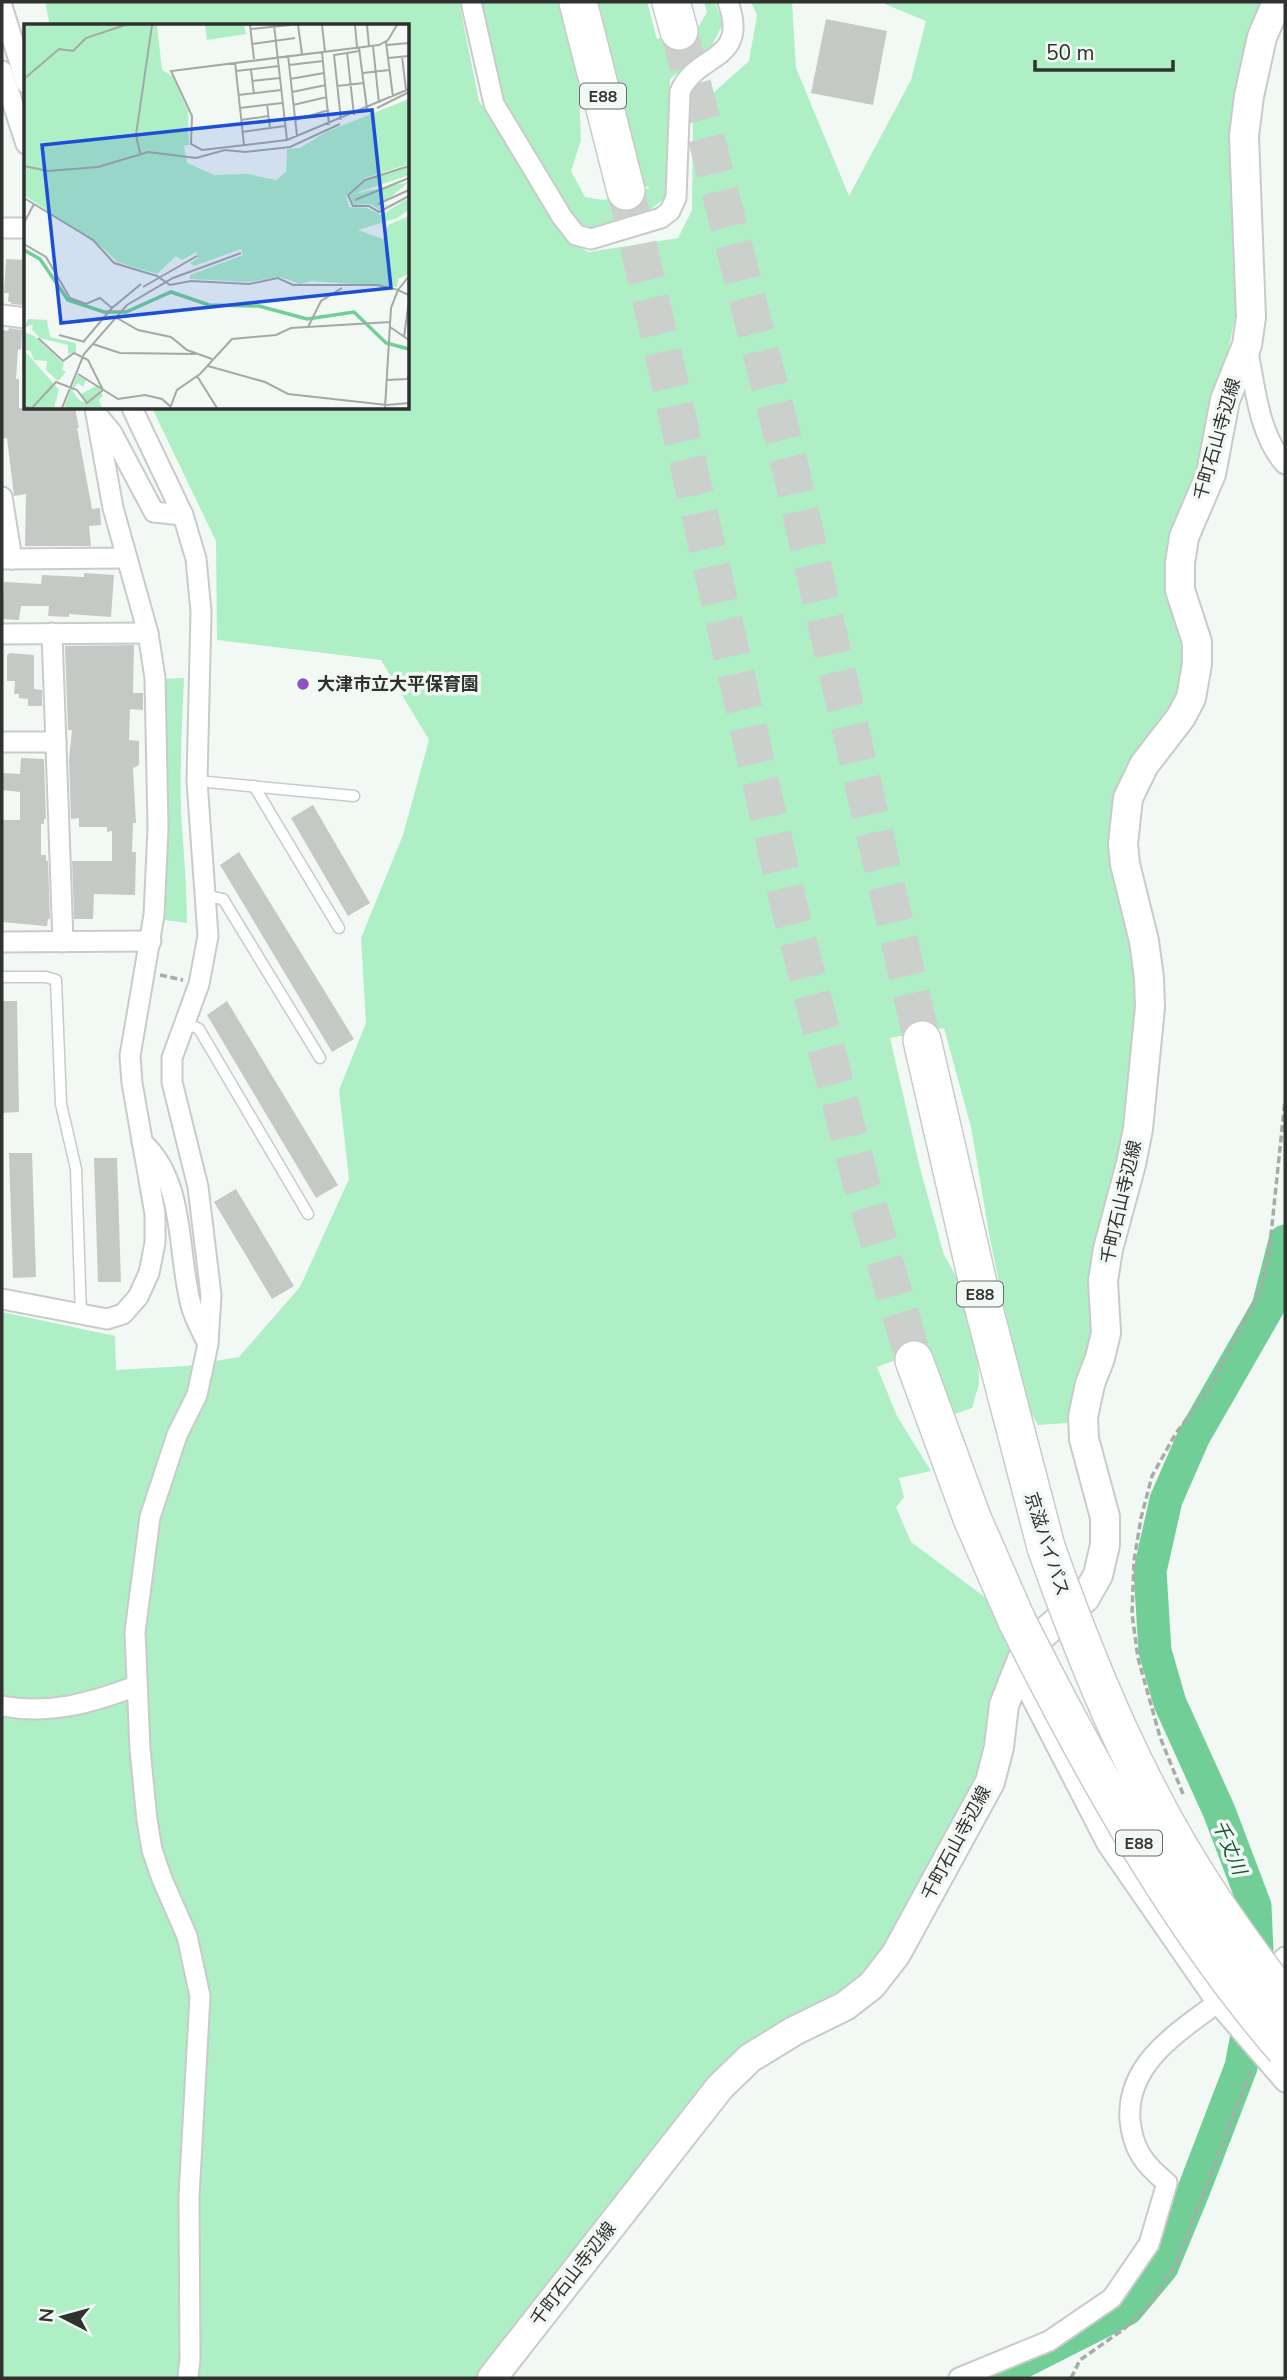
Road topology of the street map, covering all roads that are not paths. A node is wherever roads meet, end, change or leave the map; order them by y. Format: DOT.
graph roads {
  1 [pos="471,2"];
  2 [pos="578,2"];
  3 [pos="728,2"];
  4 [pos="1277,2"];
  5 [pos="2,6"];
  6 [pos="2,71"];
  7 [pos="24,77"];
  8 [pos="2,132"];
  9 [pos="24,138"];
  10 [pos="626,191"];
  11 [pos="2,228"];
  12 [pos="24,228"];
  13 [pos="2,315"];
  14 [pos="24,318"];
  15 [pos="1247,345"];
  16 [pos="133,410"];
  17 [pos="96,411"];
  18 [pos="1285,464"];
  19 [pos="2,497"];
  20 [pos="183,515"];
  21 [pos="127,558"];
  22 [pos="7,559"];
  23 [pos="52,633"];
  24 [pos="148,633"];
  25 [pos="2,634"];
  26 [pos="2,742"];
  27 [pos="56,742"];
  28 [pos="197,781"];
  29 [pos="254,786"];
  30 [pos="354,796"];
  31 [pos="206,896"];
  32 [pos="339,928"];
  33 [pos="151,941"];
  34 [pos="2,942"];
  35 [pos="63,942"];
  36 [pos="2,976"];
  37 [pos="184,1022"];
  38 [pos="922,1040"];
  39 [pos="320,1058"];
  40 [pos="142,1142"];
  41 [pos="308,1214"];
  42 [pos="2,1299"];
  43 [pos="81,1316"];
  44 [pos="208,1344"];
  45 [pos="914,1360"];
  46 [pos="1013,1679"];
  47 [pos="136,1686"];
  48 [pos="2,1706"];
  49 [pos="1285,1956"];
  50 [pos="1285,1965"];
  51 [pos="1285,2002"];
  52 [pos="1220,2007"];
  53 [pos="1285,2025"];
  54 [pos="1265,2048"];
  55 [pos="1285,2082"];
  56 [pos="188,2378"];
  57 [pos="492,2378"];
  58 [pos="959,2378"];
  1 -- 3 [label="street"];
  2 -- 10 [label="highway, E88"];
  4 -- 15 [label="main road, 千町石山寺辺線"];
  5 -- 7 [label="street"];
  6 -- 9 [label="street"];
  8 -- 9 [label="street"];
  11 -- 12 [label="street"];
  13 -- 14 [label="street"];
  15 -- 18 [label="street"];
  15 -- 46 [label="main road, 千町石山寺辺線"];
  16 -- 20 [label="street"];
  17 -- 20 [label="street"];
  17 -- 21 [label="street"];
  19 -- 22 [label="street"];
  20 -- 28 [label="street"];
  21 -- 22 [label="street"];
  21 -- 24 [label="street"];
  23 -- 24 [label="street"];
  23 -- 25 [label="street"];
  23 -- 27 [label="street"];
  24 -- 33 [label="street"];
  26 -- 27 [label="street"];
  27 -- 35 [label="street"];
  28 -- 29 [label="lane"];
  28 -- 31 [label="street"];
  29 -- 30 [label="lane"];
  29 -- 32 [label="lane"];
  31 -- 37 [label="street"];
  31 -- 39 [label="lane"];
  33 -- 35 [label="street"];
  33 -- 40 [label="street"];
  34 -- 35 [label="street"];
  36 -- 43 [label="lane"];
  37 -- 41 [label="lane"];
  37 -- 44 [label="street"];
  38 -- 51 [label="highway, 京滋バイパス / E88, bridge"];
  40 -- 43 [label="street"];
  40 -- 44 [label="street"];
  42 -- 43 [label="street"];
  44 -- 47 [label="street"];
  45 -- 54 [label="highway, E88, bridge"];
  46 -- 52 [label="street"];
  46 -- 57 [label="main road, 千町石山寺辺線"];
  47 -- 48 [label="street"];
  47 -- 56 [label="street"];
  49 -- 50 [label="street"];
  52 -- 54 [label="street"];
  52 -- 58 [label="street"];
  53 -- 54 [label="street"];
  54 -- 55 [label="street"];
}
